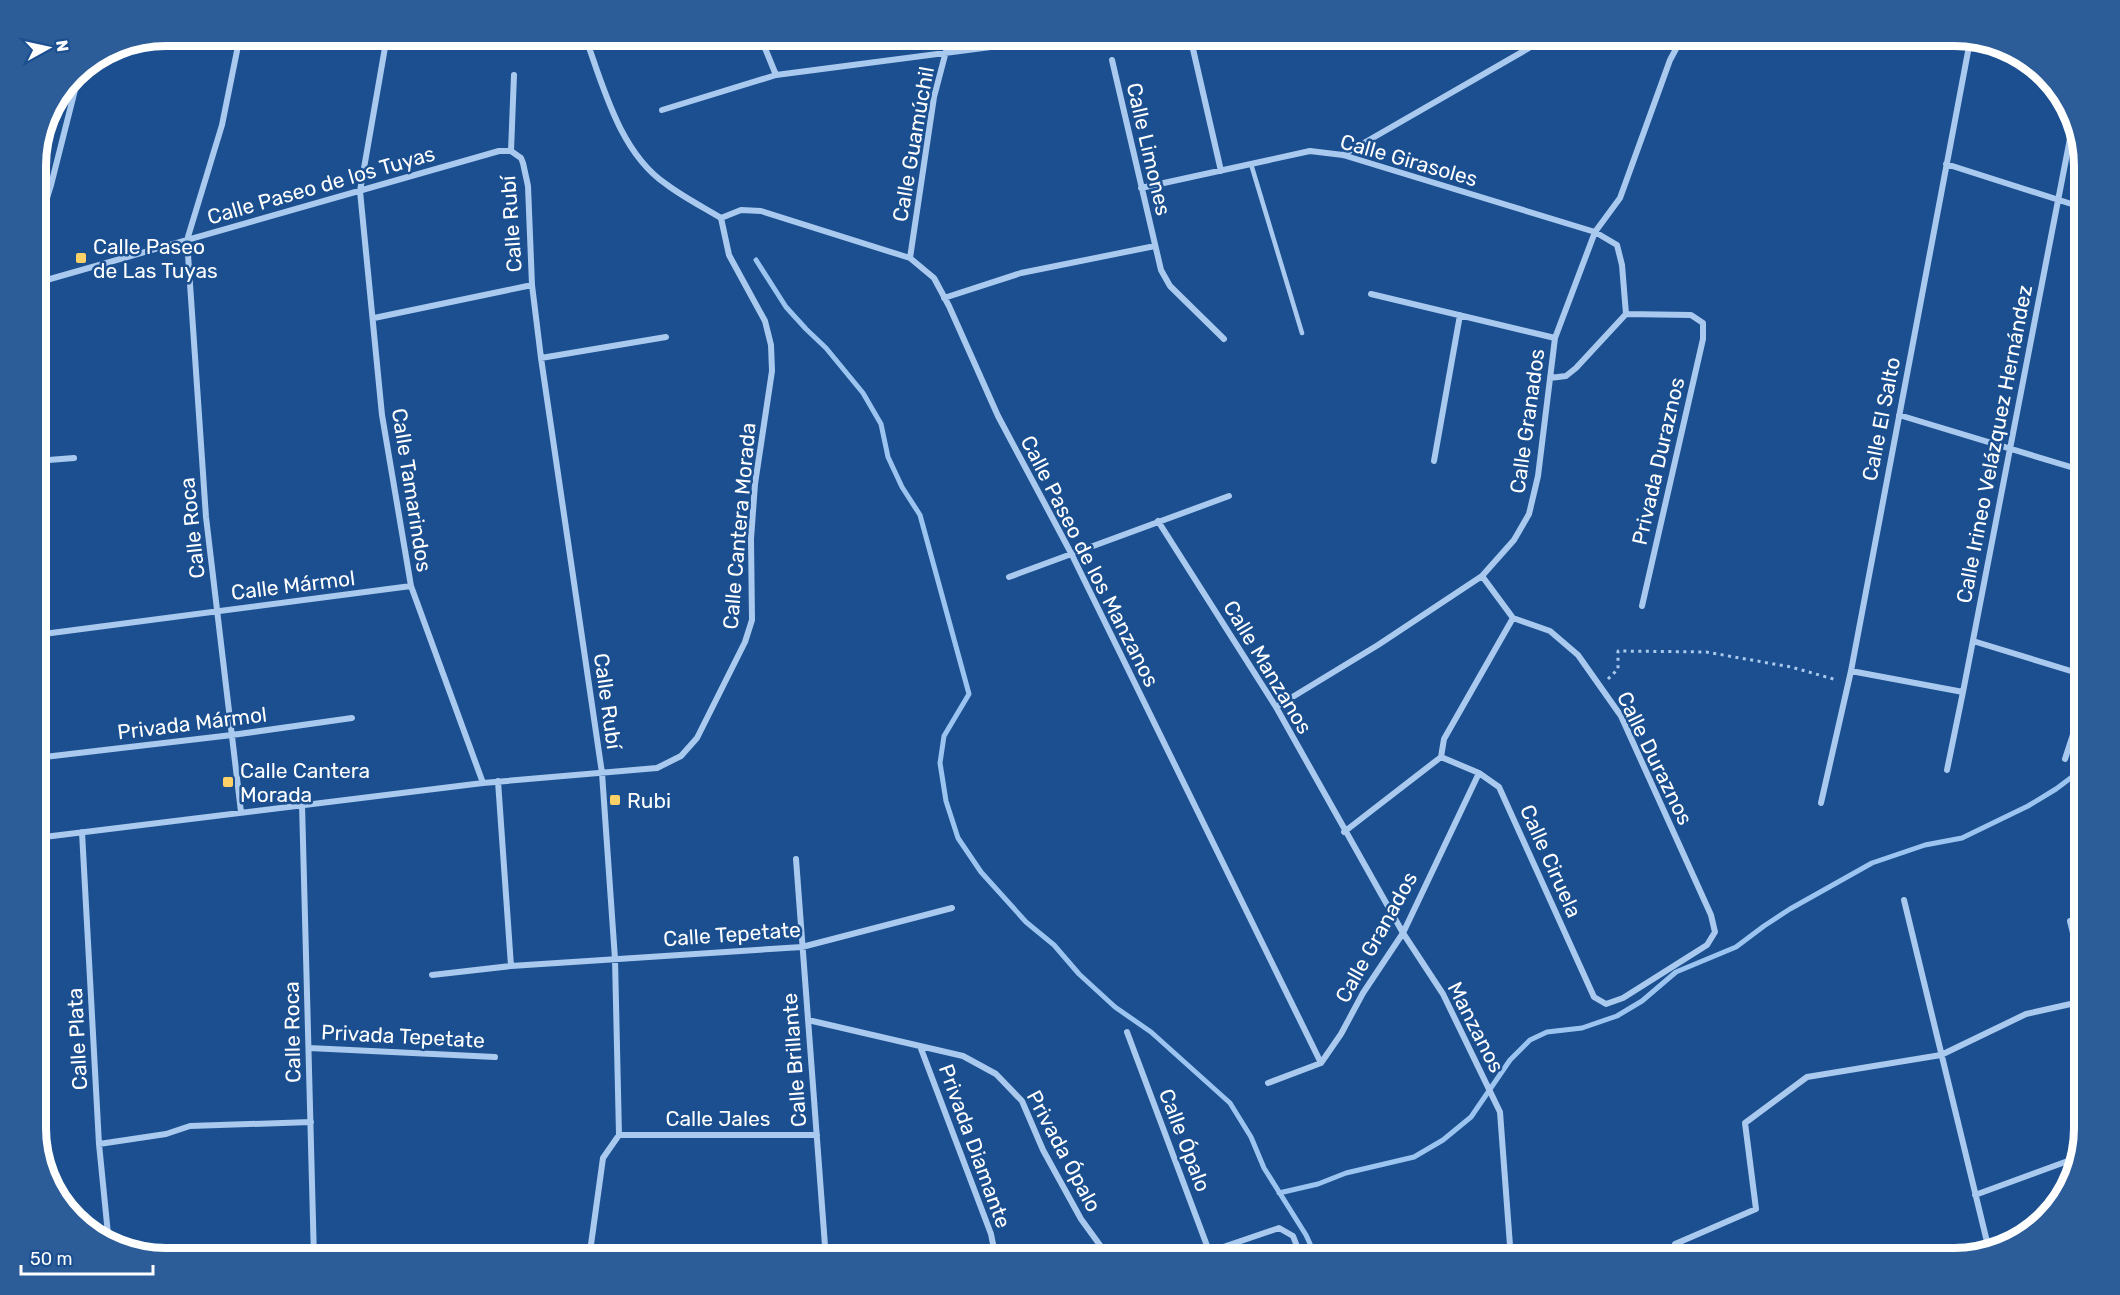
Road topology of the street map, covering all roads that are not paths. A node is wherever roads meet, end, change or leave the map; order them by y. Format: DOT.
graph roads {
  1 [pos="1192,46"];
  2 [pos="1531,46"];
  3 [pos="1678,46"];
  4 [pos="238,47"];
  5 [pos="385,47"];
  6 [pos="589,47"];
  7 [pos="764,47"];
  8 [pos="947,47"];
  9 [pos="985,47"];
  10 [pos="1968,48"];
  11 [pos="946,51"];
  12 [pos="1112,60"];
  13 [pos="514,75"];
  14 [pos="776,75"];
  15 [pos="75,90"];
  16 [pos="662,110"];
  17 [pos="2070,140"];
  18 [pos="511,152"];
  19 [pos="1343,156"];
  20 [pos="1251,164"];
  21 [pos="1946,164"];
  22 [pos="1221,171"];
  23 [pos="1142,188"];
  24 [pos="360,191"];
  25 [pos="47,198"];
  26 [pos="2059,201"];
  27 [pos="2073,205"];
  28 [pos="721,218"];
  29 [pos="1595,232"];
  30 [pos="187,240"];
  31 [pos="1155,246"];
  32 [pos="910,258"];
  33 [pos="47,280"];
  34 [pos="532,285"];
  35 [pos="1371,294"];
  36 [pos="944,298"];
  37 [pos="1626,314"];
  38 [pos="1460,315"];
  39 [pos="374,318"];
  40 [pos="1302,333"];
  41 [pos="666,337"];
  42 [pos="1555,338"];
  43 [pos="1224,339"];
  44 [pos="541,358"];
  45 [pos="1550,378"];
  46 [pos="1899,415"];
  47 [pos="2009,447"];
  48 [pos="74,458"];
  49 [pos="47,460"];
  50 [pos="1434,461"];
  51 [pos="2073,468"];
  52 [pos="1229,496"];
  53 [pos="1158,521"];
  54 [pos="1071,553"];
  55 [pos="1482,576"];
  56 [pos="1009,577"];
  57 [pos="411,586"];
  58 [pos="1642,606"];
  59 [pos="217,611"];
  60 [pos="1513,618"];
  61 [pos="47,634"];
  62 [pos="1973,640"];
  63 [pos="1851,671"];
  64 [pos="2074,672"];
  65 [pos="1964,692"];
  66 [pos="1276,708"];
  67 [pos="352,718"];
  68 [pos="2074,733"];
  69 [pos="232,735"];
  70 [pos="1441,757"];
  71 [pos="47,758"];
  72 [pos="2065,759"];
  73 [pos="1947,770"];
  74 [pos="602,773"];
  75 [pos="1479,773"];
  76 [pos="498,782"];
  77 [pos="483,783"];
  78 [pos="1821,803"];
  79 [pos="302,804"];
  80 [pos="241,812"];
  81 [pos="82,832"];
  82 [pos="1344,832"];
  83 [pos="47,837"];
  84 [pos="796,859"];
  85 [pos="1904,900"];
  86 [pos="952,908"];
  87 [pos="2070,921"];
  88 [pos="1402,933"];
  89 [pos="2074,936"];
  90 [pos="802,947"];
  91 [pos="615,959"];
  92 [pos="512,966"];
  93 [pos="432,975"];
  94 [pos="2074,1002"];
  95 [pos="1606,1004"];
  96 [pos="808,1020"];
  97 [pos="1127,1032"];
  98 [pos="920,1046"];
  99 [pos="309,1048"];
  100 [pos="1941,1055"];
  101 [pos="495,1057"];
  102 [pos="1321,1063"];
  103 [pos="1268,1083"];
  104 [pos="311,1122"];
  105 [pos="619,1135"];
  106 [pos="817,1135"];
  107 [pos="99,1144"];
  108 [pos="2068,1161"];
  109 [pos="1975,1195"];
  110 [pos="108,1232"];
  111 [pos="1987,1243"];
  112 [pos="314,1248"];
  113 [pos="591,1248"];
  114 [pos="825,1248"];
  115 [pos="994,1248"];
  116 [pos="1102,1248"];
  117 [pos="1208,1248"];
  118 [pos="1230,1248"];
  119 [pos="1298,1248"];
  120 [pos="1510,1248"];
  121 [pos="1675,1248"];
  1 -- 22 [label="street"];
  2 -- 19 [label="street"];
  3 -- 29 [label="street, Calle Granados"];
  4 -- 30 [label="street"];
  5 -- 24 [label="street, Calle Tamarindos"];
  6 -- 28 [label="street"];
  7 -- 14 [label="street"];
  8 -- 11 [label="street, Calle Guamúchil"];
  9 -- 11 [label="street"];
  10 -- 21 [label="street, Calle El Salto"];
  11 -- 14 [label="street"];
  11 -- 32 [label="street, Calle Guamúchil"];
  12 -- 23 [label="street, Calle Limones"];
  13 -- 18 [label="street"];
  14 -- 16 [label="street"];
  15 -- 25 [label="street"];
  17 -- 26 [label="street, Calle Irineo Velázquez Hernández"];
  18 -- 24 [label="street, Calle Paseo de los Tuyas"];
  18 -- 34 [label="street, Calle Rubí"];
  19 -- 20 [label="street, Calle Girasoles"];
  19 -- 29 [label="street, Calle Girasoles"];
  20 -- 22 [label="street, Calle Girasoles"];
  20 -- 40 [label="lane"];
  21 -- 26 [label="street"];
  21 -- 46 [label="street, Calle El Salto"];
  22 -- 23 [label="street, Calle Girasoles"];
  23 -- 31 [label="street, Calle Limones"];
  24 -- 30 [label="street, Calle Paseo de los Tuyas"];
  24 -- 39 [label="street, Calle Tamarindos"];
  26 -- 27 [label="street"];
  26 -- 47 [label="street, Calle Irineo Velázquez Hernández"];
  28 -- 32 [label="street, Calle Paseo de los Manzanos"];
  28 -- 74 [label="street, Calle Cantera Morada"];
  29 -- 37 [label="street"];
  29 -- 42 [label="street, Calle Granados"];
  30 -- 33 [label="street, Calle Paseo de los Tuyas"];
  30 -- 59 [label="street, Calle Roca"];
  31 -- 36 [label="street"];
  31 -- 43 [label="street, Calle Limones"];
  32 -- 36 [label="street, Calle Paseo de los Manzanos"];
  34 -- 39 [label="street"];
  34 -- 44 [label="street, Calle Rubí"];
  35 -- 38 [label="street"];
  36 -- 54 [label="street, Calle Paseo de los Manzanos"];
  37 -- 45 [label="street"];
  37 -- 58 [label="street, Privada Duraznos"];
  38 -- 42 [label="street"];
  38 -- 50 [label="street"];
  39 -- 57 [label="street, Calle Tamarindos"];
  41 -- 44 [label="street"];
  42 -- 45 [label="street, Calle Granados"];
  44 -- 74 [label="street, Calle Rubí"];
  45 -- 55 [label="street, Calle Granados"];
  46 -- 47 [label="street"];
  46 -- 63 [label="street, Calle El Salto"];
  47 -- 51 [label="street"];
  47 -- 62 [label="street, Calle Irineo Velázquez Hernández"];
  48 -- 49 [label="street"];
  52 -- 53 [label="street"];
  53 -- 54 [label="street"];
  53 -- 66 [label="street, Calle Manzanos"];
  54 -- 56 [label="street"];
  54 -- 102 [label="street, Calle Paseo de los Manzanos"];
  55 -- 60 [label="street"];
  55 -- 66 [label="street, Calle Granados"];
  57 -- 59 [label="street, Calle Mármol"];
  57 -- 77 [label="street, Calle Tamarindos"];
  59 -- 61 [label="street, Calle Mármol"];
  59 -- 69 [label="street, Calle Roca"];
  60 -- 70 [label="street"];
  60 -- 95 [label="street, Calle Duraznos"];
  62 -- 64 [label="street"];
  62 -- 65 [label="street, Calle Irineo Velázquez Hernández"];
  63 -- 65 [label="street"];
  63 -- 78 [label="street, Calle El Salto"];
  65 -- 73 [label="street, Calle Irineo Velázquez Hernández"];
  66 -- 82 [label="street, Calle Manzanos"];
  67 -- 69 [label="street, Privada Mármol"];
  68 -- 72 [label="street"];
  69 -- 71 [label="street, Privada Mármol"];
  69 -- 80 [label="street, Calle Roca"];
  70 -- 75 [label="street, Calle Ciruela"];
  70 -- 82 [label="street"];
  74 -- 76 [label="street, Calle Cantera Morada"];
  74 -- 91 [label="street, Calle Rubí"];
  75 -- 88 [label="street, Calle Granados"];
  75 -- 95 [label="street, Calle Ciruela"];
  76 -- 77 [label="street, Calle Cantera Morada"];
  76 -- 92 [label="street"];
  77 -- 79 [label="street, Calle Cantera Morada"];
  79 -- 80 [label="street, Calle Cantera Morada"];
  79 -- 99 [label="street, Calle Roca"];
  80 -- 81 [label="street, Calle Cantera Morada"];
  81 -- 83 [label="street, Calle Cantera Morada"];
  81 -- 107 [label="street, Calle Plata"];
  82 -- 88 [label="street, Manzanos"];
  84 -- 90 [label="street, Calle Brillante"];
  85 -- 100 [label="street"];
  86 -- 90 [label="street, Calle Tepetate"];
  87 -- 89 [label="street"];
  88 -- 102 [label="street, Calle Granados"];
  88 -- 120 [label="street, Manzanos"];
  90 -- 91 [label="street, Calle Tepetate"];
  90 -- 96 [label="street, Calle Brillante"];
  91 -- 92 [label="street, Calle Tepetate"];
  91 -- 105 [label="street, Calle Rubí"];
  92 -- 93 [label="street"];
  94 -- 100 [label="street"];
  96 -- 98 [label="street, Privada Ópalo"];
  96 -- 106 [label="street, Calle Brillante"];
  97 -- 117 [label="street, Calle Ópalo"];
  98 -- 115 [label="street, Privada Diamante"];
  98 -- 116 [label="street, Privada Ópalo"];
  99 -- 101 [label="street, Privada Tepetate"];
  99 -- 104 [label="street, Calle Roca"];
  100 -- 109 [label="street"];
  100 -- 121 [label="street"];
  102 -- 103 [label="street"];
  104 -- 107 [label="street"];
  104 -- 112 [label="street, Calle Roca"];
  105 -- 106 [label="street, Calle Jales"];
  105 -- 113 [label="street"];
  106 -- 114 [label="street, Calle Brillante"];
  107 -- 110 [label="street, Calle Plata"];
  108 -- 109 [label="street"];
  109 -- 111 [label="street"];
  118 -- 119 [label="street"];
}
